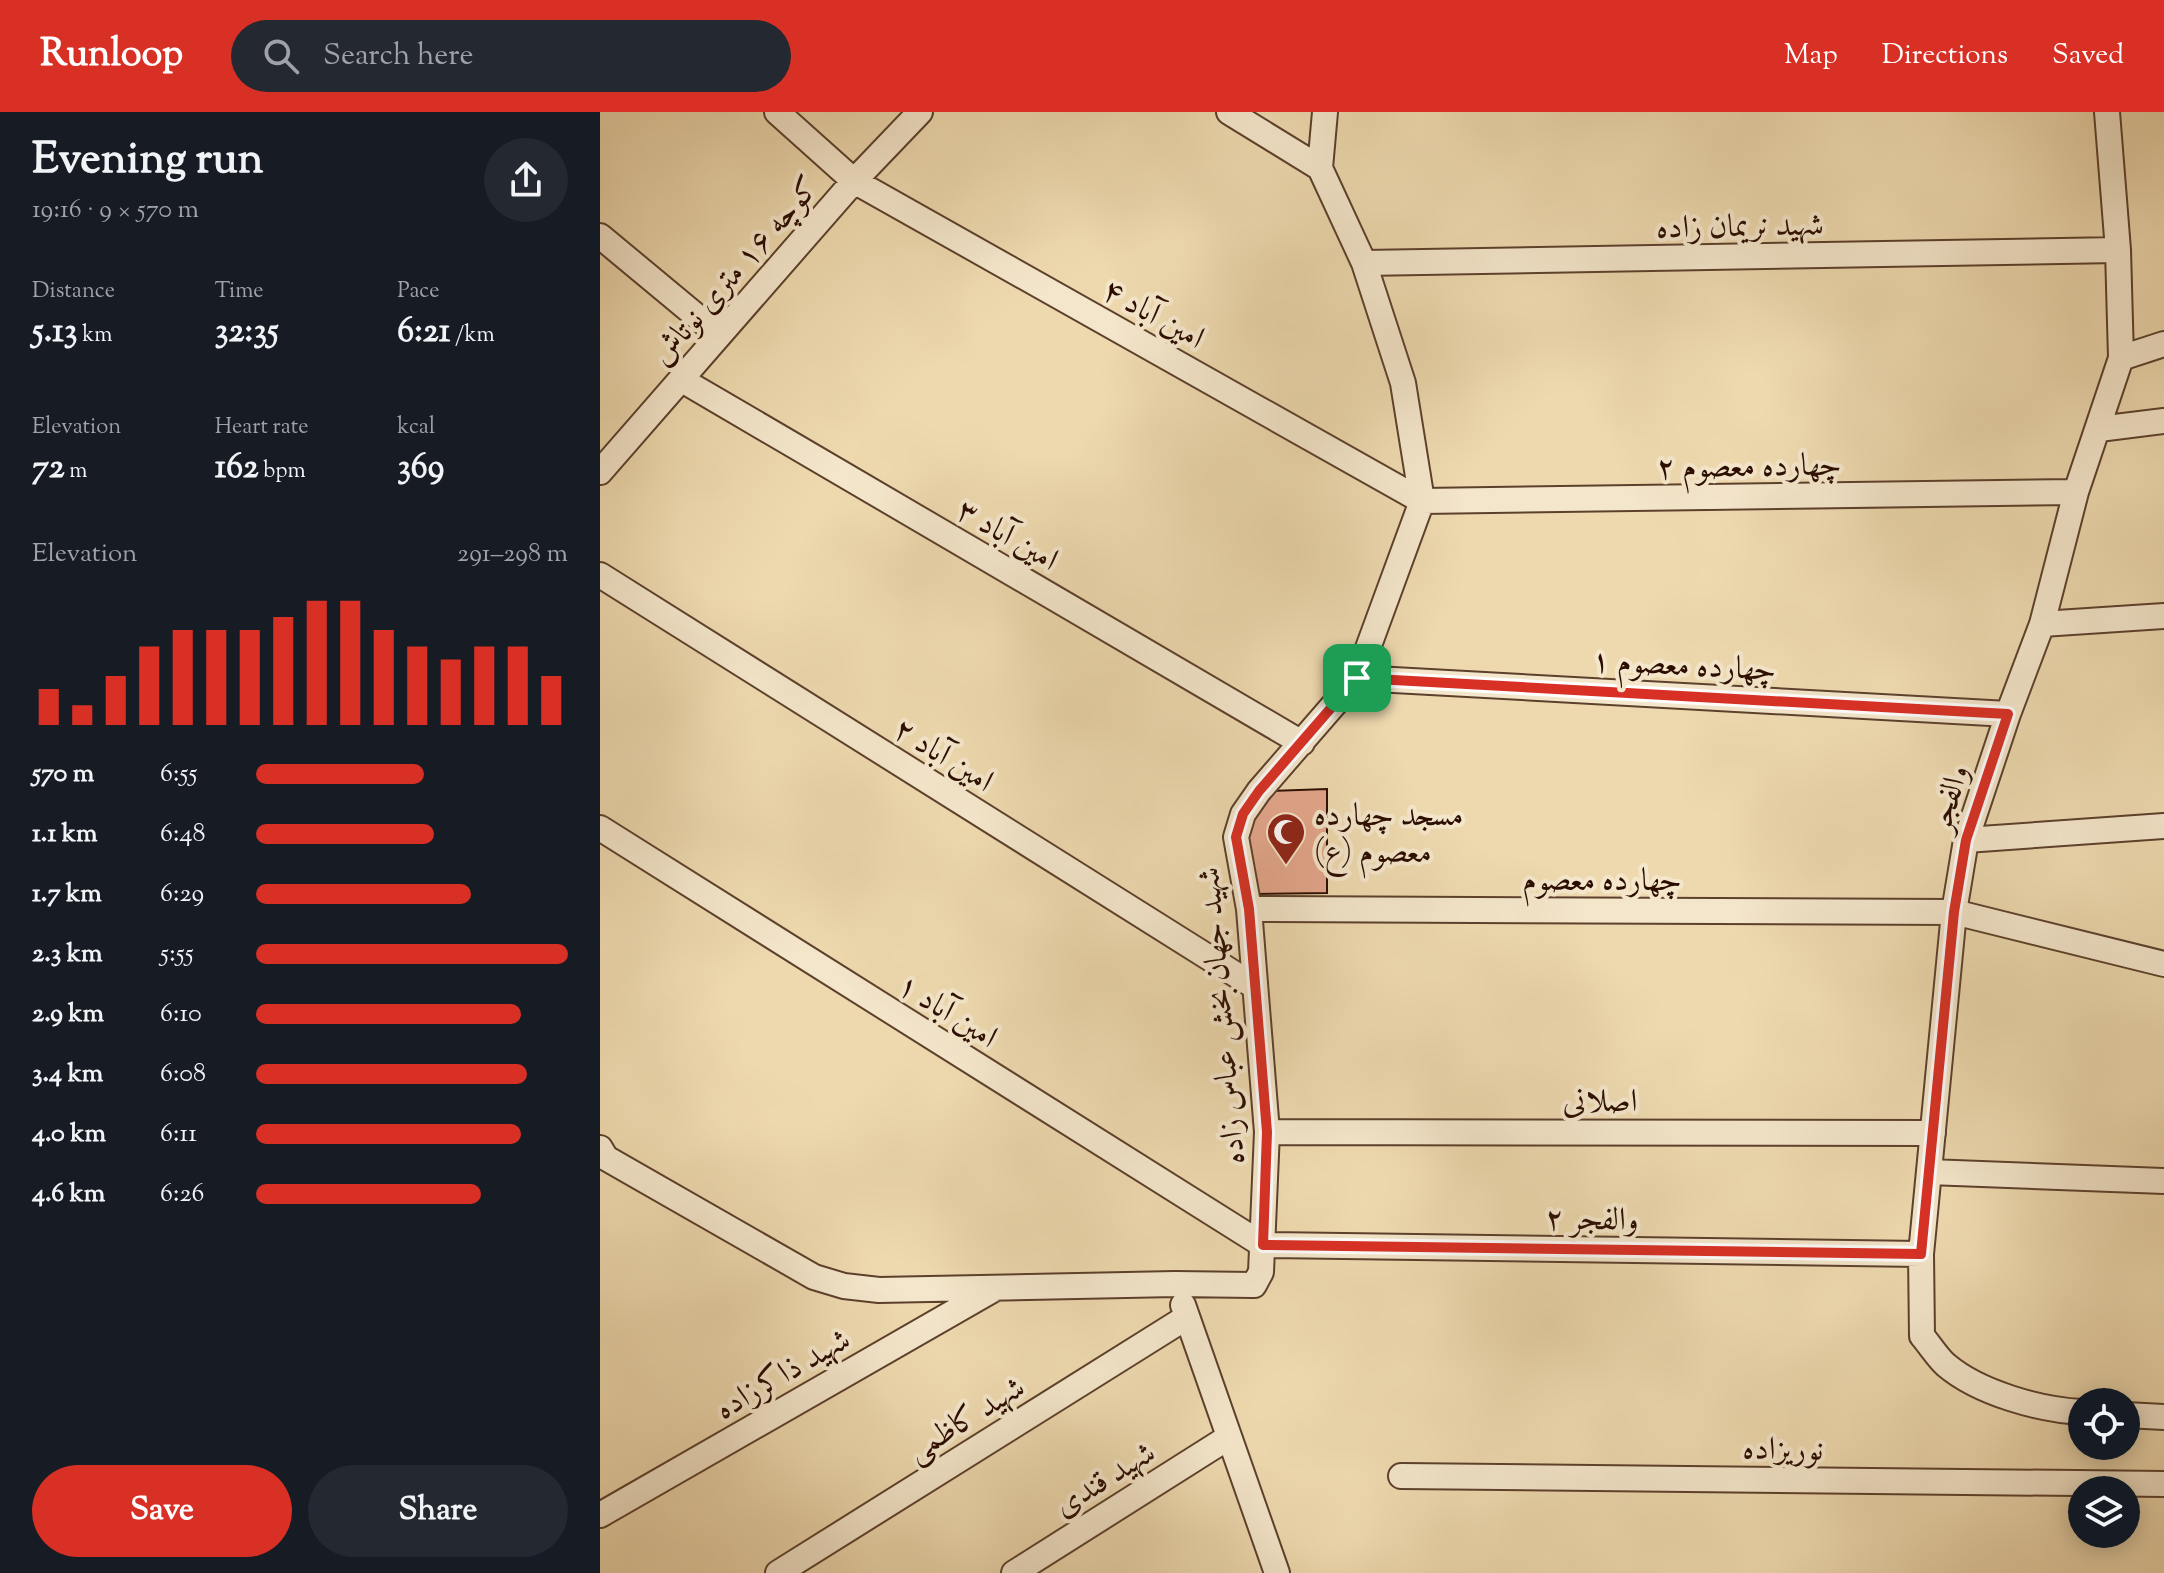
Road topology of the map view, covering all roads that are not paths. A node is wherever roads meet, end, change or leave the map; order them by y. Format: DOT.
graph roads {
  1 [pos="777,112"];
  2 [pos="920,112"];
  3 [pos="1229,112"];
  4 [pos="1325,112"];
  5 [pos="2107,112"];
  6 [pos="1320,168"];
  7 [pos="854,181"];
  8 [pos="600,236"];
  9 [pos="2118,250"];
  10 [pos="1364,263"];
  11 [pos="718,334"];
  12 [pos="2164,344"];
  13 [pos="2121,358"];
  14 [pos="682,380"];
  15 [pos="2164,421"];
  16 [pos="2099,429"];
  17 [pos="600,472"];
  18 [pos="2076,492"];
  19 [pos="1422,501"];
  20 [pos="600,575"];
  21 [pos="2164,616"];
  22 [pos="2042,624"];
  23 [pos="1357,678"];
  24 [pos="2008,714"];
  25 [pos="1302,743"];
  26 [pos="2164,826"];
  27 [pos="600,828"];
  28 [pos="1966,840"];
  29 [pos="1249,909"];
  30 [pos="1954,912"];
  31 [pos="2164,964"];
  32 [pos="1254,986"];
  33 [pos="1267,1132"];
  34 [pos="1933,1133"];
  35 [pos="602,1155"];
  36 [pos="1929,1172"];
  37 [pos="2164,1181"];
  38 [pos="1263,1245"];
  39 [pos="1921,1254"];
  40 [pos="1175,1284"];
  41 [pos="996,1288"];
  42 [pos="1187,1317"];
  43 [pos="2068,1412"];
  44 [pos="2140,1416"];
  45 [pos="2164,1417"];
  46 [pos="1229,1437"];
  47 [pos="1401,1476"];
  48 [pos="2164,1484"];
  49 [pos="600,1515"];
  50 [pos="1274,1572"];
  51 [pos="778,1573"];
  52 [pos="1014,1573"];
  1 -- 7 [label="street, ۴ امین آباد"];
  2 -- 7 [label="street, کوچه ۱۶ متری نوتاش"];
  3 -- 6 [label="street"];
  4 -- 6 [label="street"];
  5 -- 9 [label="street, والفجر"];
  6 -- 10 [label="street, شهید جهان بخش عباس زاده"];
  7 -- 11 [label="street, کوچه ۱۶ متری نوتاش"];
  7 -- 19 [label="street, ۴ امین آباد"];
  8 -- 11 [label="street"];
  9 -- 10 [label="street, شهید نریمان زاده"];
  9 -- 13 [label="street, والفجر"];
  10 -- 19 [label="street, شهید جهان بخش عباس زاده"];
  11 -- 14 [label="street, کوچه ۱۶ متری نوتاش"];
  12 -- 13 [label="street"];
  13 -- 16 [label="street, والفجر"];
  14 -- 17 [label="street, کوچه ۱۶ متری نوتاش"];
  14 -- 25 [label="street, ۳ امین آباد"];
  15 -- 16 [label="street"];
  16 -- 18 [label="street, والفجر"];
  18 -- 19 [label="street, چهارده معصوم ۲"];
  18 -- 22 [label="street, والفجر"];
  19 -- 23 [label="street, شهید جهان بخش عباس زاده"];
  20 -- 32 [label="street, ۲ امین آباد"];
  21 -- 22 [label="street"];
  22 -- 24 [label="street, والفجر"];
  23 -- 24 [label="street, چهارده معصوم ۱"];
  23 -- 25 [label="street, شهید جهان بخش عباس زاده"];
  24 -- 28 [label="street, والفجر"];
  25 -- 29 [label="street, شهید جهان بخش عباس زاده"];
  26 -- 28 [label="street"];
  27 -- 38 [label="street, ۱ امین آباد"];
  28 -- 30 [label="street, والفجر"];
  29 -- 30 [label="street, چهارده معصوم"];
  29 -- 32 [label="street, شهید جهان بخش عباس زاده"];
  30 -- 31 [label="street, چهارده معصوم"];
  30 -- 34 [label="street, والفجر"];
  32 -- 33 [label="street, شهید جهان بخش عباس زاده"];
  33 -- 34 [label="street, اصلانی"];
  33 -- 38 [label="street, شهید جهان بخش عباس زاده"];
  34 -- 36 [label="street, والفجر"];
  35 -- 41 [label="street, شهید جهان بخش عباس زاده"];
  36 -- 37 [label="street"];
  36 -- 39 [label="street, والفجر"];
  38 -- 39 [label="street, والفجر ۲"];
  38 -- 40 [label="street, شهید جهان بخش عباس زاده"];
  39 -- 43 [label="street, والفجر"];
  40 -- 41 [label="street, شهید جهان بخش عباس زاده"];
  40 -- 42 [label="street"];
  41 -- 49 [label="street, شهید ذاکرزاده"];
  42 -- 46 [label="street"];
  42 -- 51 [label="street, شهید کاظمی"];
  44 -- 45 [label="street"];
  46 -- 50 [label="street"];
  46 -- 52 [label="street, شهید قندی"];
  47 -- 48 [label="street, نوریزاده"];
}
